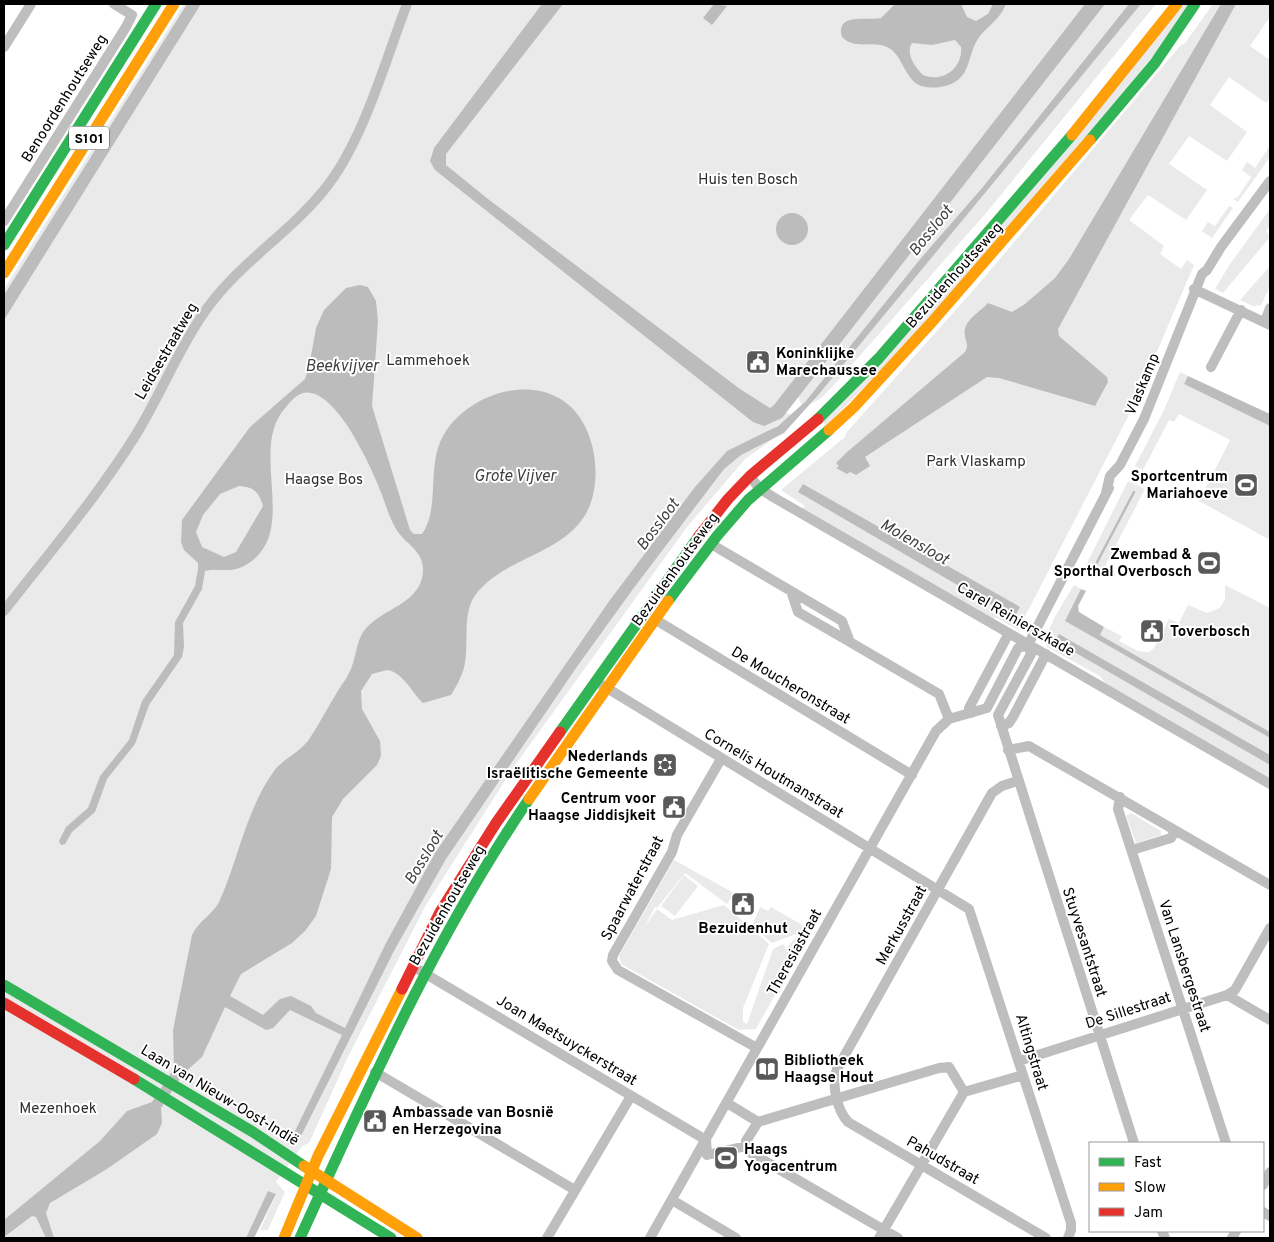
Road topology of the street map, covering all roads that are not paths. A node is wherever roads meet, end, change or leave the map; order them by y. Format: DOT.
graph roads {
  1 [pos="31,4"];
  2 [pos="114,4"];
  3 [pos="156,4"];
  4 [pos="174,4"];
  5 [pos="407,4"];
  6 [pos="1177,4"];
  7 [pos="1195,4"];
  8 [pos="4,47"];
  9 [pos="1270,181"];
  10 [pos="4,221"];
  11 [pos="4,245"];
  12 [pos="4,273"];
  13 [pos="1197,290"];
  14 [pos="1270,308"];
  15 [pos="1240,310"];
  16 [pos="1268,323"];
  17 [pos="1211,367"];
  18 [pos="750,476"];
  19 [pos="759,488"];
  20 [pos="711,544"];
  21 [pos="4,611"];
  22 [pos="656,620"];
  23 [pos="1009,633"];
  24 [pos="1028,644"];
  25 [pos="1046,654"];
  26 [pos="595,680"];
  27 [pos="607,689"];
  28 [pos="987,708"];
  29 [pos="971,713"];
  30 [pos="998,714"];
  31 [pos="950,719"];
  32 [pos="1000,726"];
  33 [pos="1008,750"];
  34 [pos="722,759"];
  35 [pos="912,775"];
  36 [pos="1017,781"];
  37 [pos="1270,784"];
  38 [pos="1120,798"];
  39 [pos="1175,830"];
  40 [pos="870,849"];
  41 [pos="1132,850"];
  42 [pos="1270,885"];
  43 [pos="938,890"];
  44 [pos="1270,928"];
  45 [pos="412,966"];
  46 [pos="424,973"];
  47 [pos="4,985"];
  48 [pos="1227,995"];
  49 [pos="4,1003"];
  50 [pos="1183,1008"];
  51 [pos="1270,1020"];
  52 [pos="1100,1035"];
  53 [pos="757,1048"];
  54 [pos="1019,1061"];
  55 [pos="375,1072"];
  56 [pos="1023,1075"];
  57 [pos="964,1092"];
  58 [pos="631,1096"];
  59 [pos="838,1098"];
  60 [pos="727,1103"];
  61 [pos="758,1122"];
  62 [pos="706,1140"];
  63 [pos="1134,1142"];
  64 [pos="1226,1142"];
  65 [pos="746,1146"];
  66 [pos="921,1165"];
  67 [pos="312,1170"];
  68 [pos="1270,1172"];
  69 [pos="326,1180"];
  70 [pos="1264,1183"];
  71 [pos="307,1187"];
  72 [pos="575,1190"];
  73 [pos="320,1195"];
  74 [pos="672,1200"];
  75 [pos="881,1234"];
  76 [pos="284,1238"];
  77 [pos="300,1238"];
  78 [pos="391,1238"];
  79 [pos="417,1238"];
  80 [pos="547,1238"];
  81 [pos="650,1238"];
  82 [pos="736,1238"];
  83 [pos="898,1238"];
  84 [pos="1046,1238"];
  85 [pos="1068,1238"];
  1 -- 8 [label="street"];
  2 -- 10 [label="street, Benoordenhoutseweg"];
  3 -- 11 [label="main road, Benoordenhoutseweg / S101"];
  4 -- 12 [label="main road, S101"];
  5 -- 21 [label="street, Leidsestraatweg"];
  6 -- 18 [label="main road, Bezuidenhoutseweg"];
  7 -- 19 [label="main road, Bezuidenhoutseweg"];
  9 -- 13 [label="street, Vlaskamp"];
  13 -- 15 [label="street"];
  13 -- 24 [label="street, Vlaskamp"];
  14 -- 16 [label="street"];
  15 -- 16 [label="street"];
  15 -- 17 [label="street"];
  18 -- 19 [label="street, Carel Reinierszkade"];
  18 -- 26 [label="main road, Bezuidenhoutseweg"];
  19 -- 20 [label="main road, Bezuidenhoutseweg"];
  19 -- 23 [label="street, Carel Reinierszkade"];
  20 -- 22 [label="main road, Bezuidenhoutseweg"];
  20 -- 31 [label="street"];
  22 -- 27 [label="main road, Bezuidenhoutseweg"];
  22 -- 35 [label="street, De Moucheronstraat"];
  23 -- 24 [label="street, Carel Reinierszkade"];
  23 -- 29 [label="street"];
  24 -- 25 [label="street, Carel Reinierszkade"];
  24 -- 28 [label="street"];
  24 -- 30 [label="street"];
  25 -- 32 [label="street"];
  25 -- 37 [label="street, Carel Reinierszkade"];
  26 -- 27 [label="street, Cornelis Houtmanstraat"];
  26 -- 45 [label="main road, Bezuidenhoutseweg"];
  27 -- 34 [label="street, Cornelis Houtmanstraat"];
  27 -- 46 [label="main road, Bezuidenhoutseweg"];
  28 -- 29 [label="street"];
  28 -- 30 [label="street"];
  29 -- 31 [label="street"];
  30 -- 32 [label="street, Stuyvesantstraat"];
  31 -- 35 [label="street, Theresiastraat"];
  32 -- 33 [label="street, Stuyvesantstraat"];
  33 -- 36 [label="street, Stuyvesantstraat"];
  33 -- 38 [label="street"];
  34 -- 40 [label="street, Cornelis Houtmanstraat"];
  34 -- 53 [label="street, Spaarwaterstraat"];
  35 -- 40 [label="street, Theresiastraat"];
  36 -- 43 [label="street, Merkusstraat"];
  36 -- 52 [label="street, Stuyvesantstraat"];
  38 -- 39 [label="street"];
  38 -- 41 [label="street, Van Lansbergestraat"];
  39 -- 41 [label="street"];
  39 -- 42 [label="street"];
  40 -- 43 [label="street, Cornelis Houtmanstraat"];
  40 -- 53 [label="street, Theresiastraat"];
  41 -- 50 [label="street, Van Lansbergestraat"];
  43 -- 54 [label="street, Altingstraat"];
  43 -- 59 [label="street, Merkusstraat"];
  44 -- 48 [label="street"];
  45 -- 46 [label="street, Joan Maetsuyckerstraat"];
  45 -- 67 [label="main road, Bezuidenhoutseweg"];
  46 -- 55 [label="main road, Bezuidenhoutseweg"];
  46 -- 58 [label="street, Joan Maetsuyckerstraat"];
  47 -- 67 [label="main road, Laan van Nieuw-Oost-Indië"];
  48 -- 50 [label="street, De Sillestraat"];
  48 -- 51 [label="street"];
  49 -- 71 [label="main road, Laan van Nieuw-Oost-Indië"];
  50 -- 52 [label="street, De Sillestraat"];
  50 -- 64 [label="street, Van Lansbergestraat"];
  52 -- 54 [label="street, De Sillestraat"];
  52 -- 63 [label="street, Stuyvesantstraat"];
  53 -- 60 [label="street, Theresiastraat"];
  54 -- 56 [label="street, Altingstraat"];
  55 -- 69 [label="main road, Bezuidenhoutseweg"];
  55 -- 72 [label="street"];
  56 -- 57 [label="street"];
  56 -- 85 [label="street, Altingstraat"];
  57 -- 59 [label="street"];
  57 -- 66 [label="street"];
  58 -- 62 [label="street, Joan Maetsuyckerstraat"];
  58 -- 72 [label="street"];
  59 -- 61 [label="street"];
  59 -- 66 [label="street, Pahudstraat"];
  60 -- 61 [label="street"];
  60 -- 62 [label="street, Theresiastraat"];
  61 -- 65 [label="street"];
  62 -- 65 [label="street"];
  62 -- 74 [label="street, Theresiastraat"];
  65 -- 75 [label="street"];
  66 -- 75 [label="street"];
  66 -- 84 [label="street, Pahudstraat"];
  67 -- 69 [label="main road, Laan van Nieuw-Oost-Indië"];
  67 -- 71 [label="main road, Bezuidenhoutseweg"];
  68 -- 70 [label="street"];
  69 -- 73 [label="main road, Bezuidenhoutseweg"];
  69 -- 79 [label="main road, Laan van Nieuw-Oost-Indië"];
  71 -- 73 [label="main road, Laan van Nieuw-Oost-Indië"];
  71 -- 76 [label="main road, Bezuidenhoutseweg"];
  72 -- 80 [label="street"];
  73 -- 77 [label="main road, Bezuidenhoutseweg"];
  73 -- 78 [label="main road, Laan van Nieuw-Oost-Indië"];
  74 -- 81 [label="street, Theresiastraat"];
  74 -- 82 [label="street"];
  75 -- 83 [label="street"];
}
